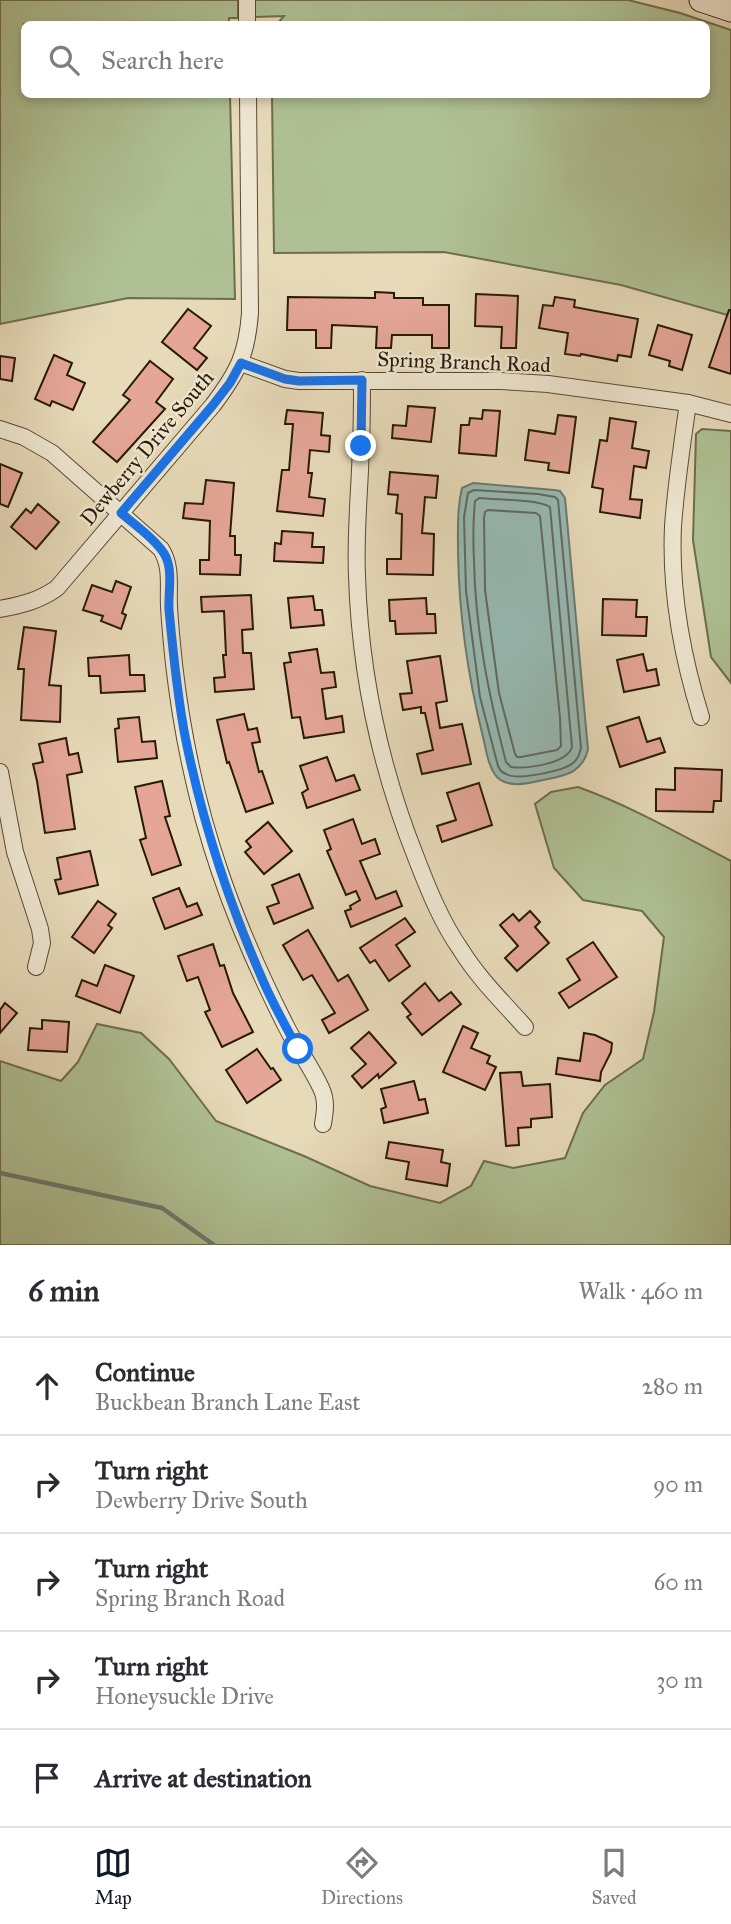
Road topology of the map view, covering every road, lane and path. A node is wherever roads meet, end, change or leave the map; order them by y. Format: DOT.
graph roads {
  1 [pos="247,0"];
  2 [pos="701,0"];
  3 [pos="731,10"];
  4 [pos="247,21"];
  5 [pos="248,98"];
  6 [pos="241,363"];
  7 [pos="362,380"];
  8 [pos="688,404"];
  9 [pos="731,414"];
  10 [pos="0,429"];
  11 [pos="121,513"];
  12 [pos="0,609"];
  13 [pos="701,717"];
  14 [pos="0,772"];
  15 [pos="36,967"];
  16 [pos="525,1027"];
  17 [pos="323,1124"];
  1 -- 4 [label="street"];
  2 -- 3 [label="street"];
  5 -- 6 [label="street, Dewberry Drive South"];
  6 -- 7 [label="street, Spring Branch Road"];
  6 -- 11 [label="street, Dewberry Drive South"];
  7 -- 8 [label="street, Spring Branch Road"];
  7 -- 16 [label="street"];
  8 -- 9 [label="street, Spring Branch Road"];
  8 -- 13 [label="street"];
  10 -- 11 [label="street"];
  11 -- 12 [label="street, Dewberry Drive South"];
  11 -- 17 [label="street"];
  14 -- 15 [label="street"];
}
